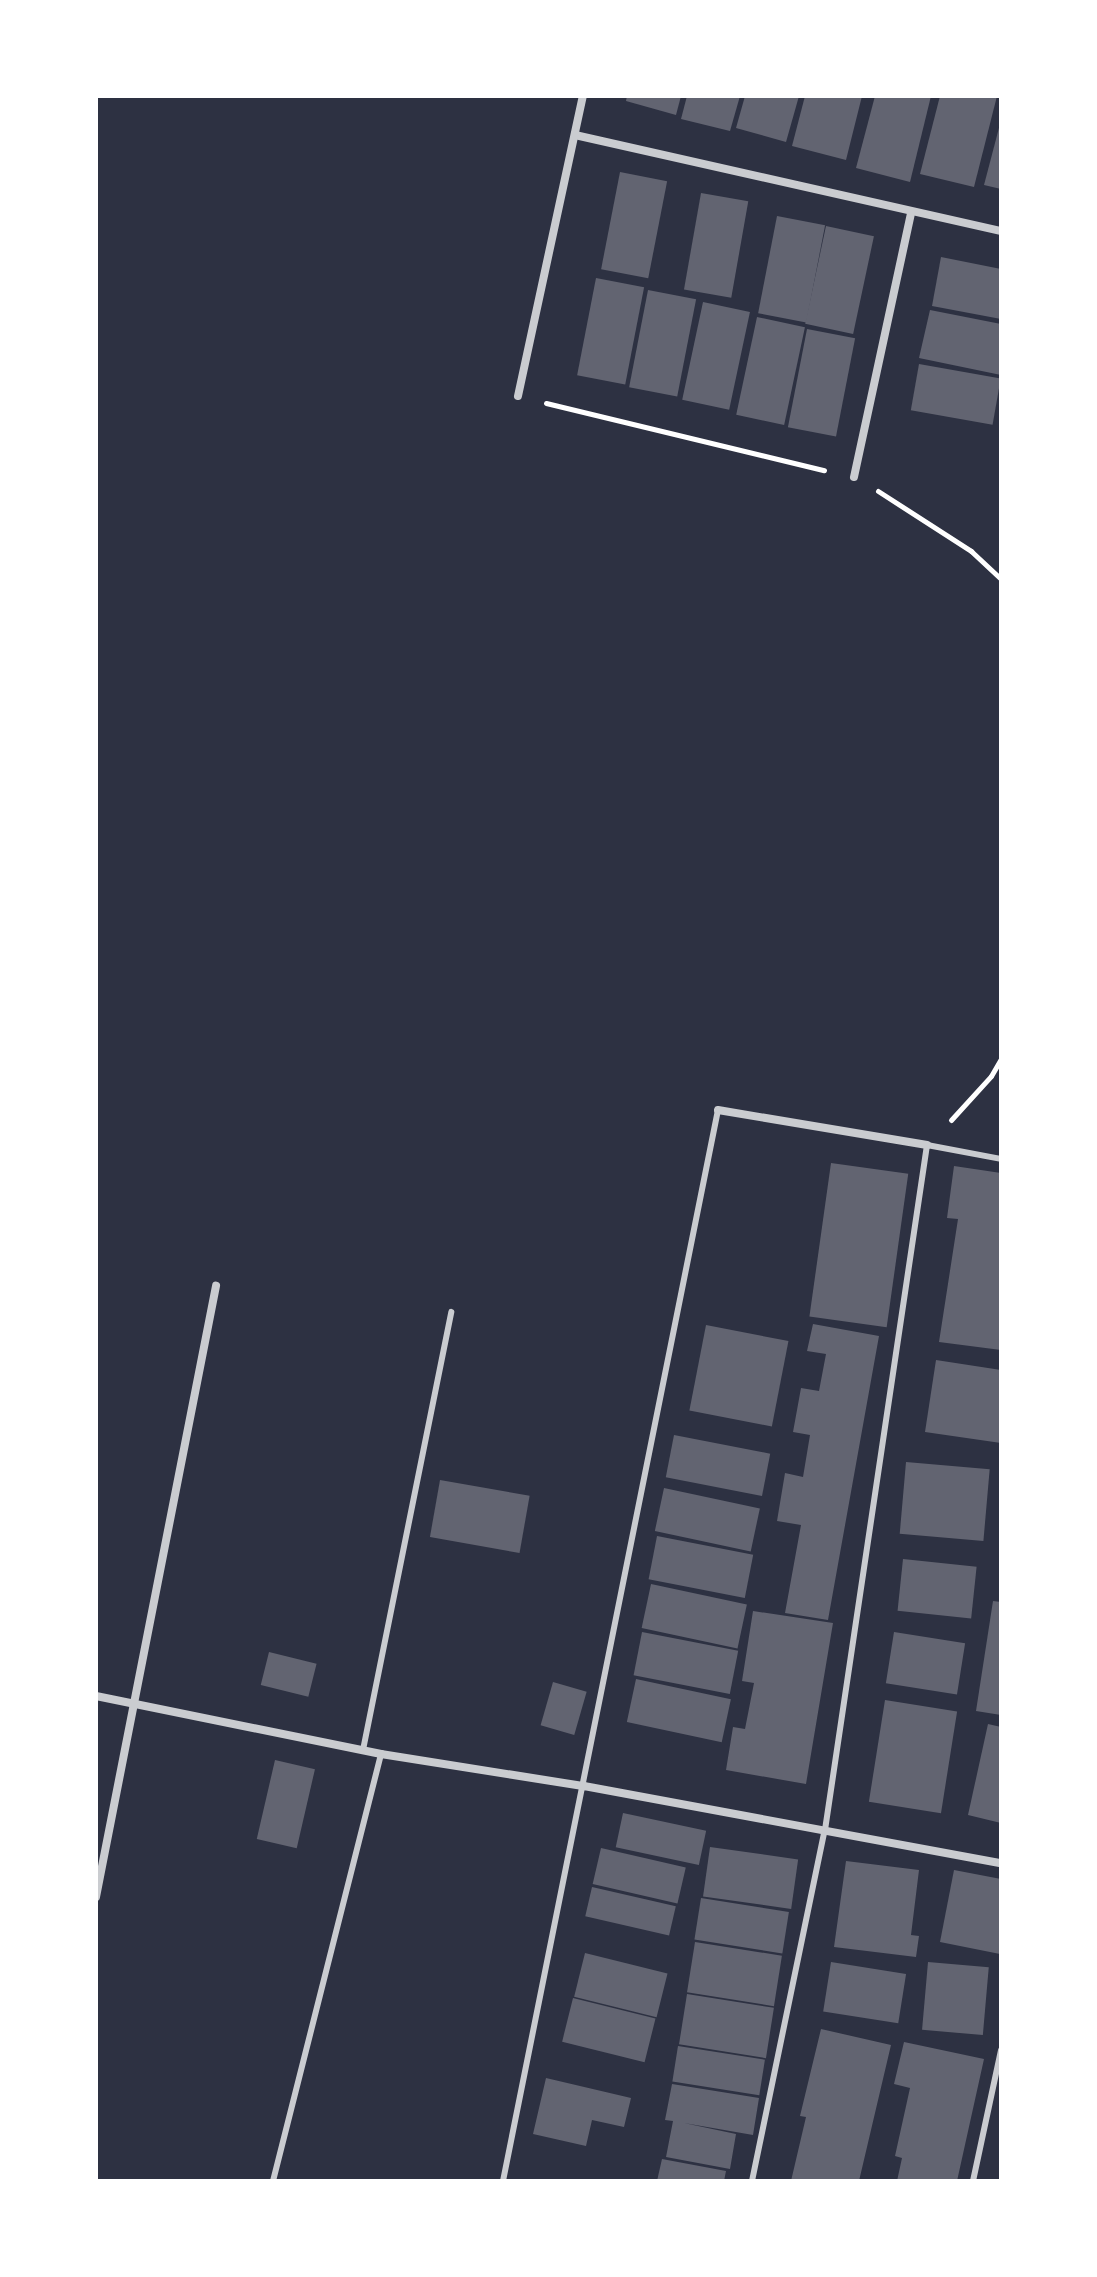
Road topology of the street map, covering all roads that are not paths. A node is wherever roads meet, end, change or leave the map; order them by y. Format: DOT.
graph roads {
  1 [pos="583,96"];
  2 [pos="575,135"];
  3 [pos="911,213"];
  4 [pos="1001,231"];
  5 [pos="518,396"];
  6 [pos="854,477"];
  7 [pos="718,1110"];
  8 [pos="927,1145"];
  9 [pos="1001,1159"];
  10 [pos="216,1286"];
  11 [pos="451,1312"];
  12 [pos="96,1696"];
  13 [pos="135,1703"];
  14 [pos="363,1750"];
  15 [pos="381,1754"];
  16 [pos="584,1786"];
  17 [pos="825,1830"];
  18 [pos="1001,1863"];
  19 [pos="96,1897"];
  20 [pos="1001,2050"];
  21 [pos="273,2181"];
  22 [pos="503,2181"];
  23 [pos="752,2181"];
  24 [pos="973,2181"];
  1 -- 2 [label="street"];
  2 -- 3 [label="street"];
  2 -- 5 [label="street"];
  3 -- 4 [label="street"];
  3 -- 6 [label="street"];
  7 -- 8 [label="street"];
  7 -- 16 [label="lane"];
  8 -- 9 [label="lane"];
  8 -- 17 [label="lane"];
  10 -- 13 [label="street"];
  11 -- 14 [label="lane"];
  12 -- 13 [label="street"];
  13 -- 14 [label="street"];
  13 -- 19 [label="street"];
  14 -- 15 [label="street"];
  15 -- 16 [label="street"];
  15 -- 21 [label="lane"];
  16 -- 17 [label="street"];
  16 -- 22 [label="lane"];
  17 -- 18 [label="street"];
  17 -- 23 [label="lane"];
  20 -- 24 [label="lane"];
}
